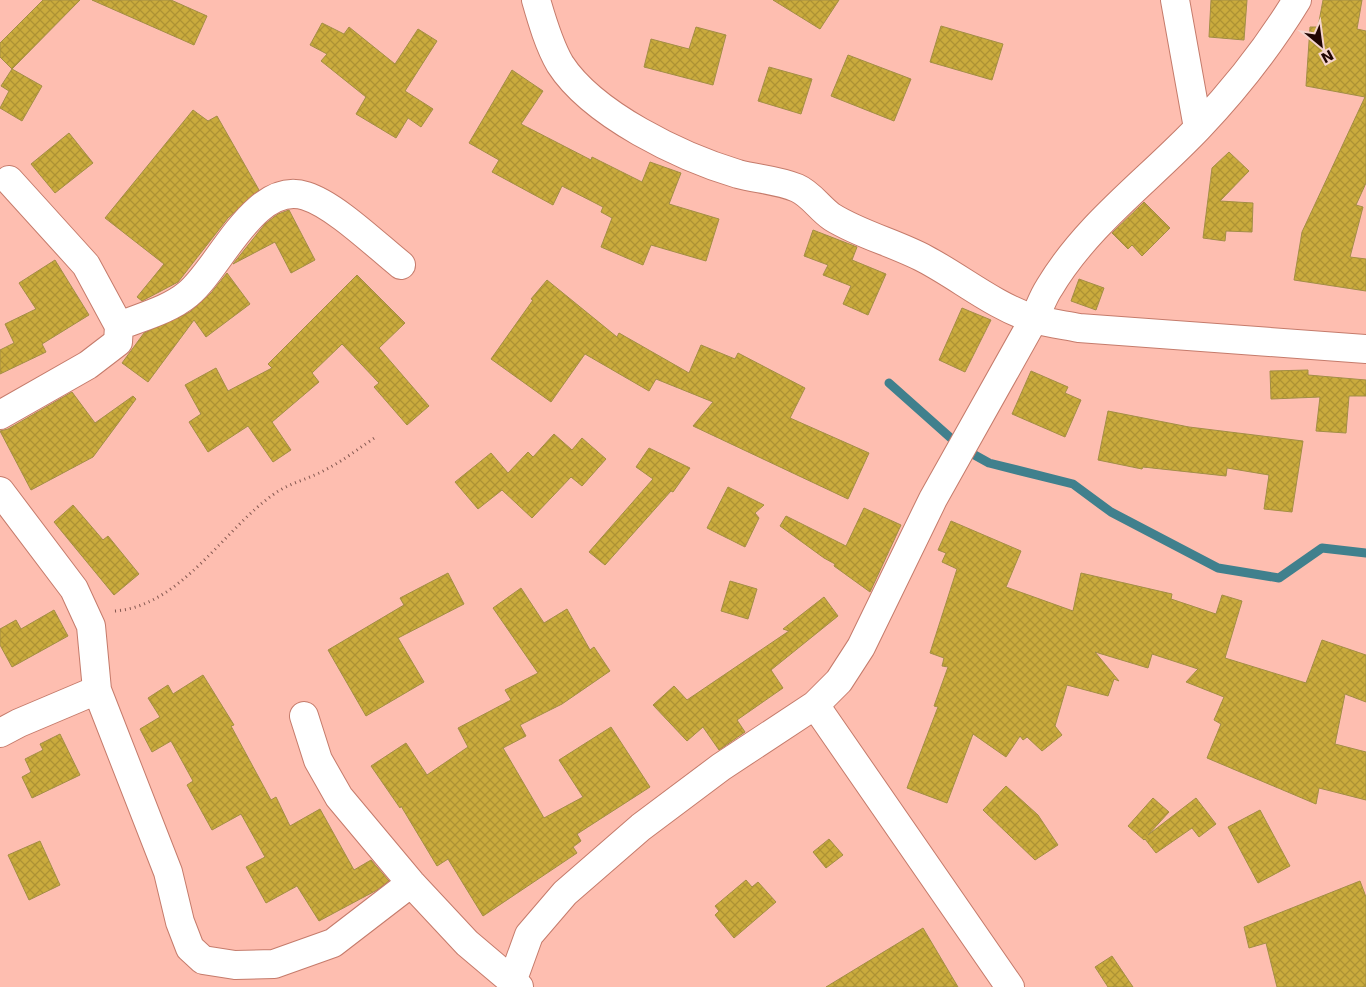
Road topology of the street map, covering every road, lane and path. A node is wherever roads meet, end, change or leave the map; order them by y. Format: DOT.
graph roads {
  1 [pos="536,0"];
  2 [pos="1175,0"];
  3 [pos="1297,0"];
  4 [pos="1198,128"];
  5 [pos="9,180"];
  6 [pos="401,265"];
  7 [pos="1034,319"];
  8 [pos="119,326"];
  9 [pos="1366,348"];
  10 [pos="0,415"];
  11 [pos="376,437"];
  12 [pos="0,491"];
  13 [pos="85,614"];
  14 [pos="97,690"];
  15 [pos="815,704"];
  16 [pos="304,716"];
  17 [pos="0,734"];
  18 [pos="411,884"];
  19 [pos="515,984"];
  20 [pos="1010,987"];
  1 -- 7 [label="street"];
  2 -- 4 [label="street"];
  3 -- 4 [label="street"];
  4 -- 7 [label="street"];
  5 -- 8 [label="street"];
  6 -- 8 [label="street"];
  7 -- 9 [label="street"];
  7 -- 15 [label="street"];
  8 -- 10 [label="street"];
  11 -- 13 [label="path"];
  12 -- 13 [label="street"];
  13 -- 14 [label="street"];
  14 -- 17 [label="street"];
  14 -- 18 [label="street"];
  15 -- 19 [label="street"];
  15 -- 20 [label="street"];
  16 -- 18 [label="street"];
  18 -- 19 [label="street"];
}
